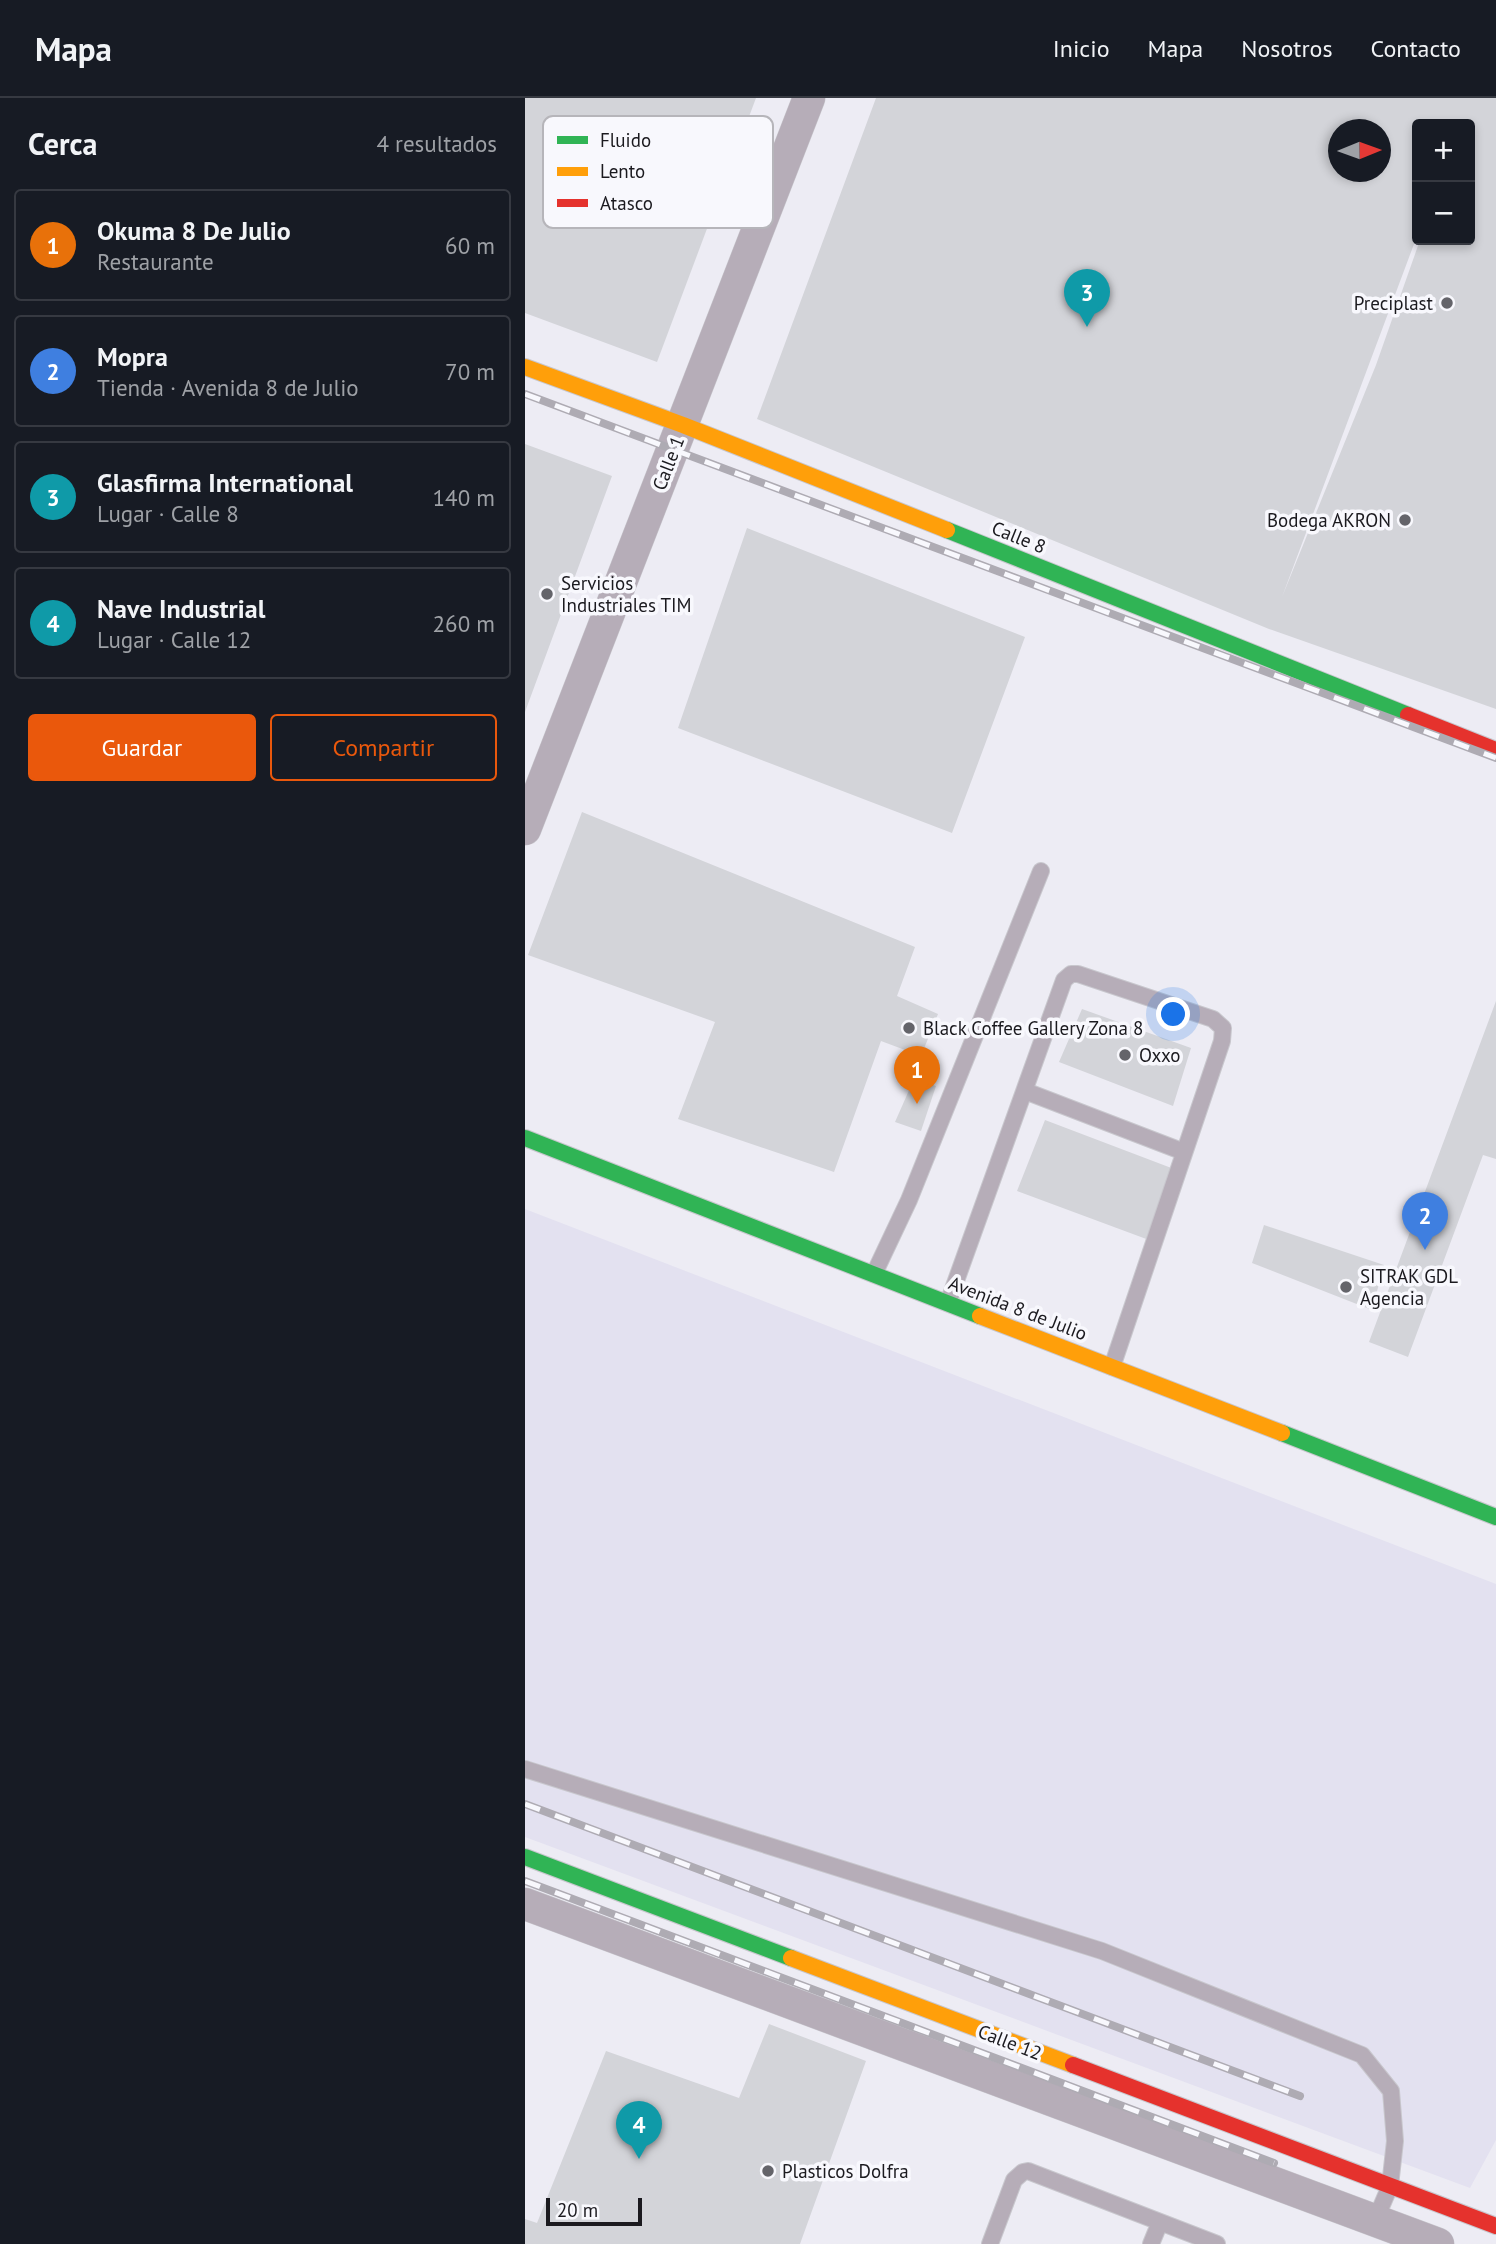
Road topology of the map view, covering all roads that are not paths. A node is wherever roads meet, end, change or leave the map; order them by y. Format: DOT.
graph roads {
  1 [pos="809,98"];
  2 [pos="773,191"];
  3 [pos="759,228"];
  4 [pos="525,366"];
  5 [pos="683,425"];
  6 [pos="1496,750"];
  7 [pos="525,829"];
  8 [pos="1041,871"];
  9 [pos="1025,1091"];
  10 [pos="525,1138"];
  11 [pos="1184,1152"];
  12 [pos="874,1275"];
  13 [pos="948,1303"];
  14 [pos="1112,1367"];
  15 [pos="1496,1517"];
  16 [pos="525,1769"];
  17 [pos="525,1857"];
  18 [pos="525,1904"];
  19 [pos="1390,2186"];
  20 [pos="1375,2221"];
  21 [pos="1160,2222"];
  22 [pos="1496,2226"];
  23 [pos="1442,2232"];
  24 [pos="990,2244"];
  25 [pos="1151,2244"];
  26 [pos="1217,2244"];
  1 -- 2 [label="street, Calle 1"];
  3 -- 5 [label="street, Calle 1"];
  4 -- 5 [label="street, Calle 8"];
  5 -- 6 [label="street, Calle 8"];
  5 -- 7 [label="street, Calle 1"];
  8 -- 12 [label="lane"];
  9 -- 11 [label="lane"];
  9 -- 11 [label="lane"];
  9 -- 13 [label="lane"];
  10 -- 12 [label="street, Avenida 8 de Julio"];
  11 -- 14 [label="lane"];
  12 -- 13 [label="street, Avenida 8 de Julio"];
  13 -- 14 [label="street, Avenida 8 de Julio"];
  14 -- 15 [label="street, Avenida 8 de Julio"];
  16 -- 19 [label="lane"];
  17 -- 19 [label="street, Calle 12"];
  18 -- 20 [label="street, Calle 12"];
  19 -- 20 [label="lane"];
  19 -- 23 [label="street, Calle 12"];
  20 -- 23 [label="street, Calle 12"];
  21 -- 24 [label="lane"];
  21 -- 25 [label="lane"];
  21 -- 26 [label="lane"];
  22 -- 23 [label="street, Calle 12"];
}
